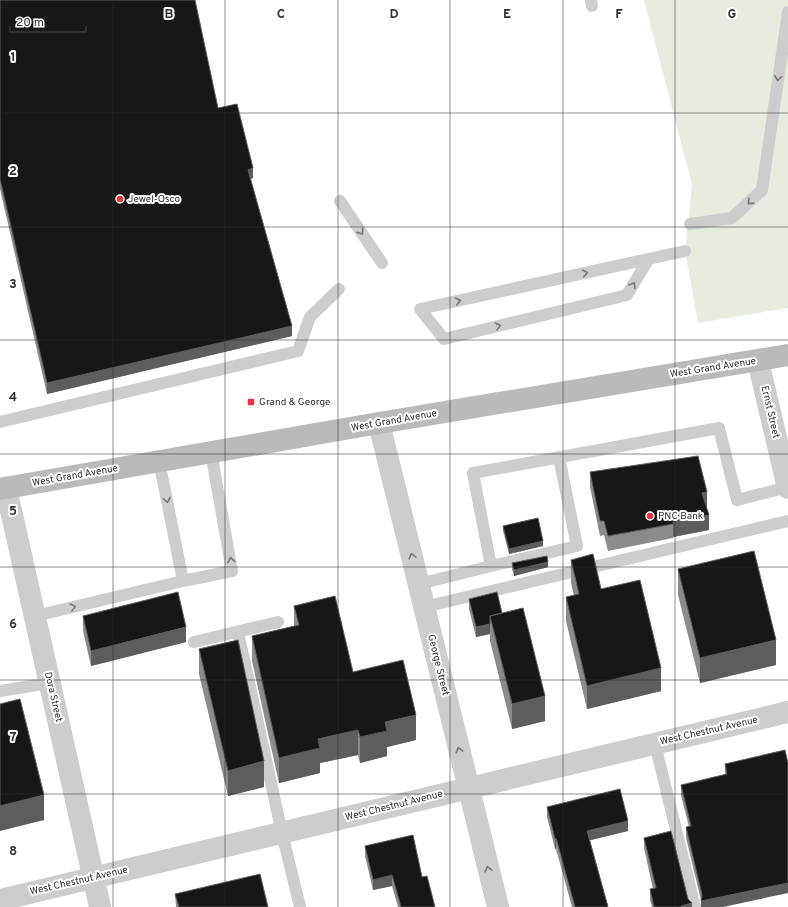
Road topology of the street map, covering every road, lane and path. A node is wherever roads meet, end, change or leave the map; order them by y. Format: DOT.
graph roads {
  1 [pos="788,12"];
  2 [pos="340,201"];
  3 [pos="690,224"];
  4 [pos="685,252"];
  5 [pos="648,260"];
  6 [pos="382,263"];
  7 [pos="339,289"];
  8 [pos="788,355"];
  9 [pos="758,361"];
  10 [pos="0,422"];
  11 [pos="379,423"];
  12 [pos="211,452"];
  13 [pos="559,457"];
  14 [pos="159,461"];
  15 [pos="788,487"];
  16 [pos="3,488"];
  17 [pos="788,521"];
  18 [pos="491,566"];
  19 [pos="183,581"];
  20 [pos="418,584"];
  21 [pos="424,607"];
  22 [pos="35,616"];
  23 [pos="278,622"];
  24 [pos="238,632"];
  25 [pos="194,642"];
  26 [pos="49,683"];
  27 [pos="0,691"];
  28 [pos="788,712"];
  29 [pos="655,744"];
  30 [pos="469,788"];
  31 [pos="282,833"];
  32 [pos="93,878"];
  33 [pos="0,900"];
  34 [pos="100,907"];
  35 [pos="300,907"];
  36 [pos="498,907"];
  37 [pos="695,907"];
  1 -- 3 [label="lane, one-way"];
  2 -- 6 [label="lane, one-way"];
  4 -- 5 [label="lane"];
  5 -- 5 [label="lane"];
  7 -- 10 [label="lane"];
  8 -- 9 [label="main road, West Grand Avenue"];
  9 -- 11 [label="main road, West Grand Avenue"];
  9 -- 15 [label="street, Ernst Street"];
  11 -- 12 [label="main road, West Grand Avenue"];
  20 -- 11 [label="street, George Street, one-way"];
  12 -- 14 [label="main road, West Grand Avenue"];
  19 -- 12 [label="lane, one-way"];
  13 -- 15 [label="lane"];
  13 -- 18 [label="lane"];
  13 -- 18 [label="lane"];
  14 -- 16 [label="main road, West Grand Avenue"];
  14 -- 19 [label="lane, one-way"];
  16 -- 22 [label="street, Dora Street"];
  17 -- 21 [label="lane"];
  18 -- 20 [label="lane"];
  22 -- 19 [label="lane, one-way"];
  20 -- 21 [label="street, George Street"];
  30 -- 21 [label="street, George Street, one-way"];
  22 -- 26 [label="street, Dora Street"];
  23 -- 24 [label="lane"];
  24 -- 25 [label="lane"];
  24 -- 31 [label="lane"];
  26 -- 27 [label="lane"];
  26 -- 32 [label="street, Dora Street"];
  28 -- 29 [label="street, West Chestnut Avenue"];
  29 -- 30 [label="street, West Chestnut Avenue"];
  29 -- 37 [label="lane"];
  30 -- 31 [label="street, West Chestnut Avenue"];
  36 -- 30 [label="street, George Street, one-way"];
  31 -- 32 [label="street, West Chestnut Avenue"];
  31 -- 35 [label="lane"];
  32 -- 33 [label="street, West Chestnut Avenue"];
  32 -- 34 [label="street, Dora Street"];
}
